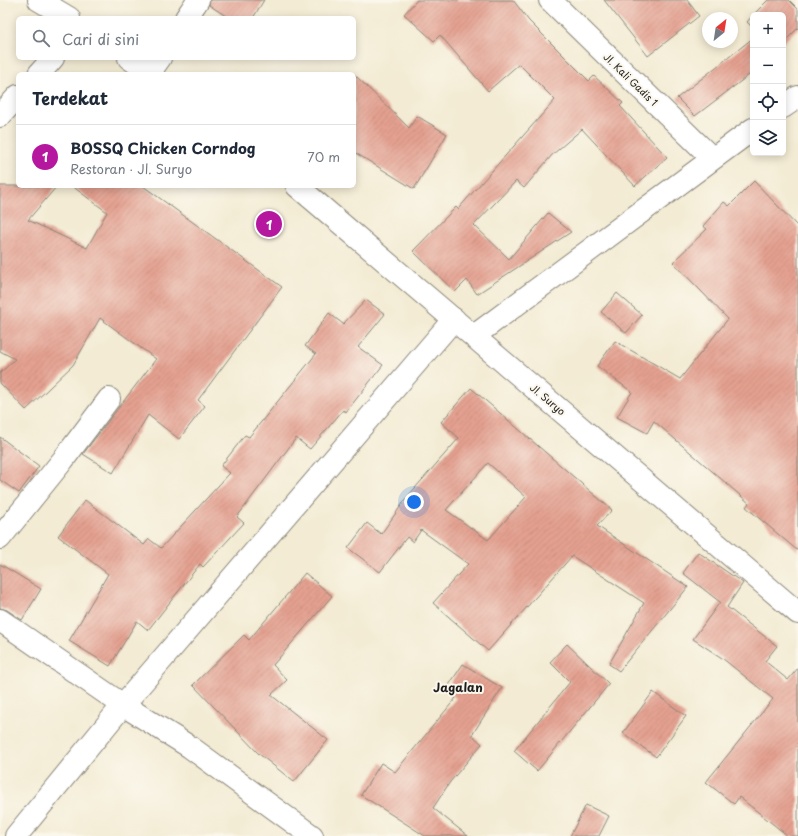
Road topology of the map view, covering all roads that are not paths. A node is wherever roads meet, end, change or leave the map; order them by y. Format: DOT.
graph roads {
  1 [pos="39,0"];
  2 [pos="198,0"];
  3 [pos="550,0"];
  4 [pos="66,16"];
  5 [pos="187,16"];
  6 [pos="51,60"];
  7 [pos="134,60"];
  8 [pos="154,68"];
  9 [pos="40,72"];
  10 [pos="798,96"];
  11 [pos="16,98"];
  12 [pos="786,105"];
  13 [pos="0,116"];
  14 [pos="750,131"];
  15 [pos="712,158"];
  16 [pos="299,188"];
  17 [pos="454,319"];
  18 [pos="474,336"];
  19 [pos="109,399"];
  20 [pos="0,538"];
  21 [pos="798,613"];
  22 [pos="0,620"];
  23 [pos="123,705"];
  24 [pos="16,836"];
  25 [pos="312,836"];
  1 -- 4 [label="main road"];
  2 -- 5 [label="main road"];
  3 -- 15 [label="main road, Jl. Kali Gadis 1"];
  6 -- 9 [label="main road"];
  7 -- 8 [label="main road"];
  10 -- 12 [label="main road"];
  11 -- 13 [label="main road"];
  14 -- 15 [label="main road"];
  15 -- 18 [label="main road"];
  16 -- 17 [label="main road, Jl. Suryo"];
  17 -- 18 [label="main road, Jl. Suryo"];
  17 -- 23 [label="main road"];
  18 -- 21 [label="main road, Jl. Suryo"];
  19 -- 20 [label="main road"];
  22 -- 23 [label="main road"];
  23 -- 24 [label="main road"];
  23 -- 25 [label="main road"];
}
